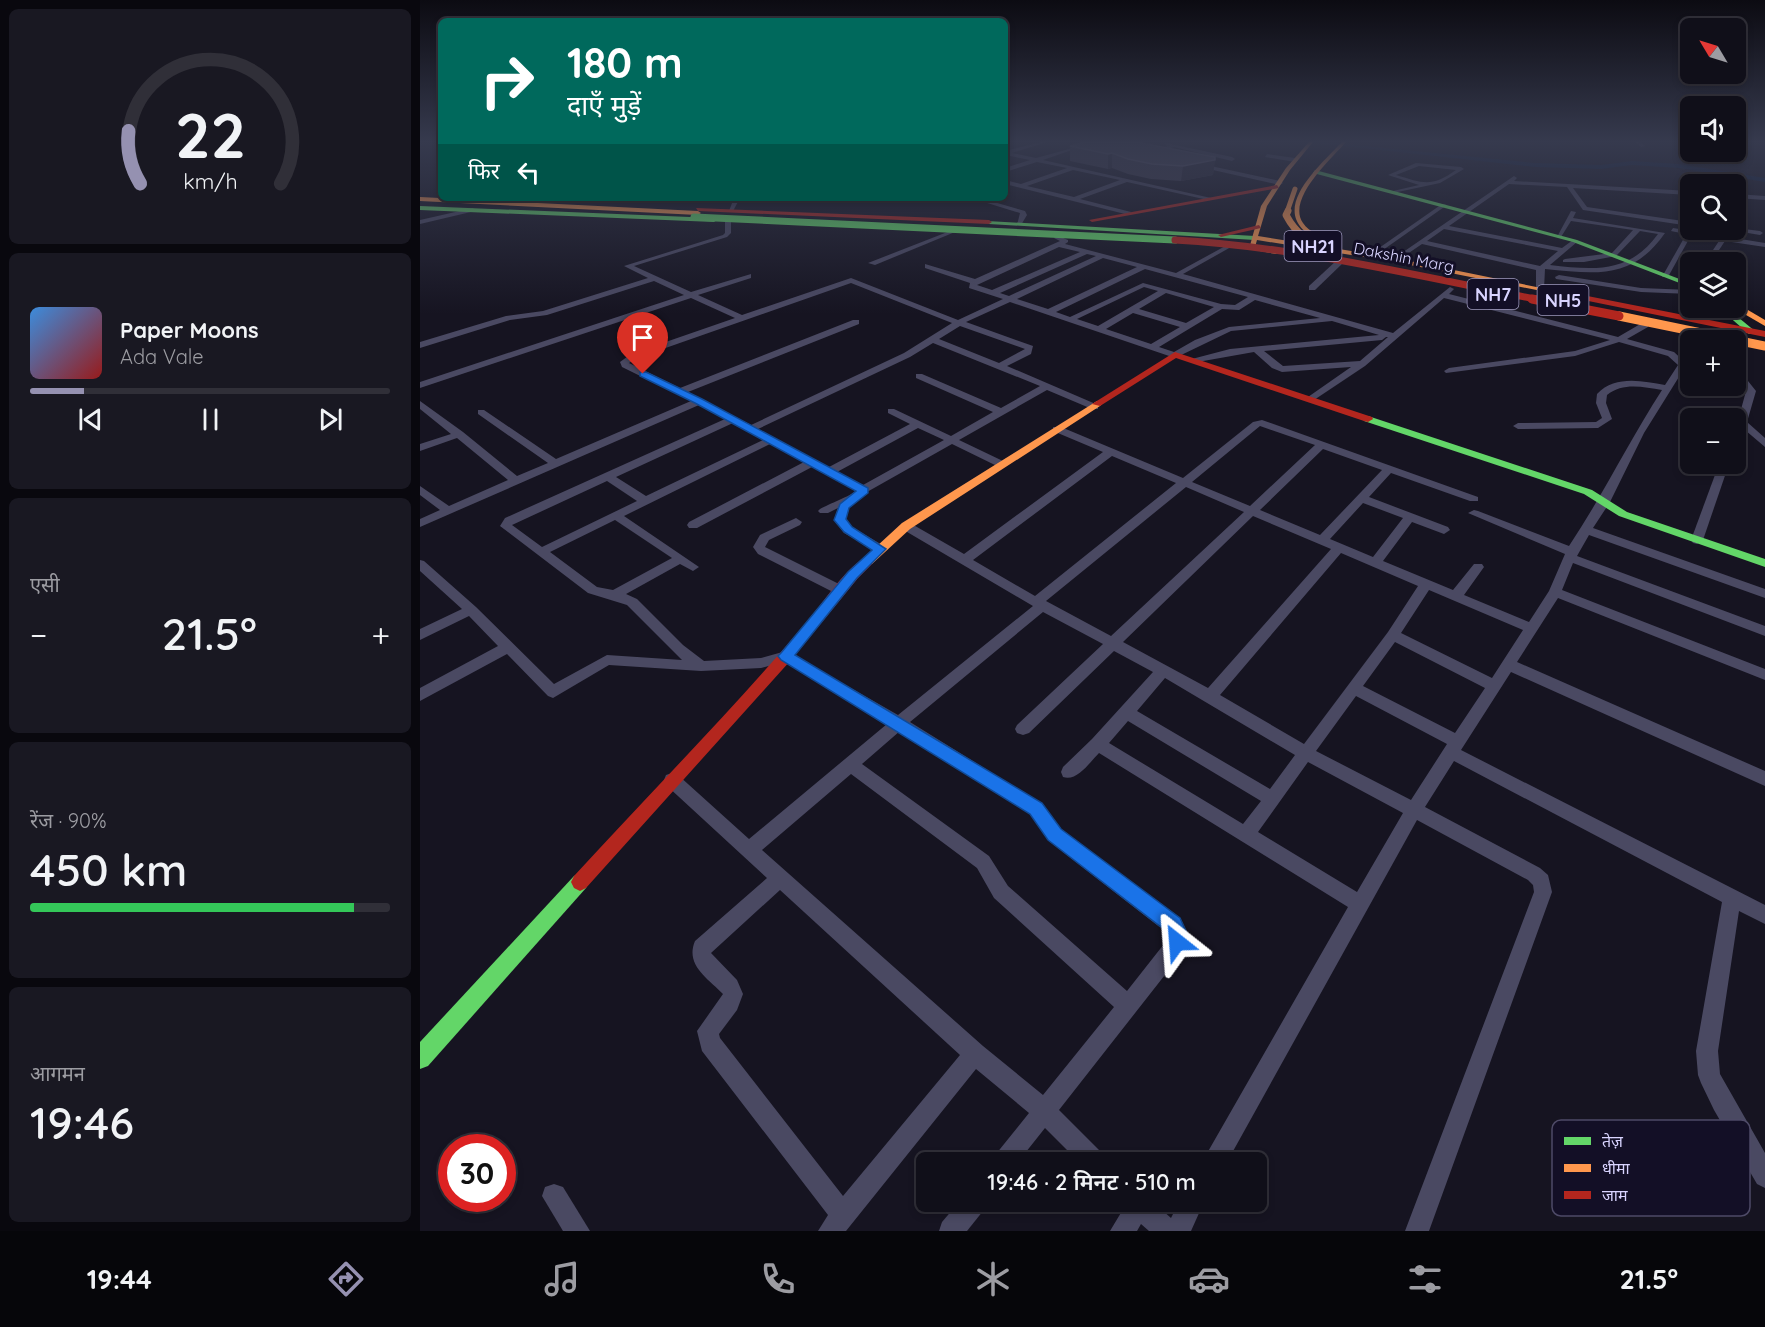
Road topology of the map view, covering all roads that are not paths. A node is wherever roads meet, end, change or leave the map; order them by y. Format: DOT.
graph roads {
  1 [pos="1077,199"];
  2 [pos="1200,199"];
  3 [pos="1268,199"];
  4 [pos="1280,199"];
  5 [pos="1291,199"];
  6 [pos="1299,199"];
  7 [pos="1421,199"];
  8 [pos="1483,199"];
  9 [pos="1578,199"];
  10 [pos="469,201"];
  11 [pos="527,201"];
  12 [pos="984,201"];
  13 [pos="420,206"];
  14 [pos="1444,206"];
  15 [pos="473,210"];
  16 [pos="732,210"];
  17 [pos="1466,211"];
  18 [pos="1574,212"];
  19 [pos="1129,213"];
  20 [pos="823,214"];
  21 [pos="696,215"];
  22 [pos="1569,219"];
  23 [pos="420,222"];
  24 [pos="1680,223"];
  25 [pos="1019,224"];
  26 [pos="812,225"];
  27 [pos="1069,226"];
  28 [pos="1444,226"];
  29 [pos="1638,229"];
  30 [pos="1680,231"];
  31 [pos="1746,231"];
  32 [pos="952,232"];
  33 [pos="1662,233"];
  34 [pos="1760,233"];
  35 [pos="1558,236"];
  36 [pos="1225,240"];
  37 [pos="1260,240"];
  38 [pos="1685,240"];
  39 [pos="1728,240"];
  40 [pos="1058,241"];
  41 [pos="1575,241"];
  42 [pos="1421,242"];
  43 [pos="1765,245"];
  44 [pos="1561,250"];
  45 [pos="1088,251"];
  46 [pos="1612,254"];
  47 [pos="1104,255"];
  48 [pos="1366,258"];
  49 [pos="1395,260"];
  50 [pos="1551,260"];
  51 [pos="872,263"];
  52 [pos="1339,263"];
  53 [pos="1635,263"];
  54 [pos="928,266"];
  55 [pos="1146,266"];
  56 [pos="1541,270"];
  57 [pos="1177,275"];
  58 [pos="1665,275"];
  59 [pos="748,276"];
  60 [pos="656,278"];
  61 [pos="1680,281"];
  62 [pos="975,282"];
  63 [pos="1154,287"];
  64 [pos="1312,288"];
  65 [pos="1540,289"];
  66 [pos="1166,290"];
  67 [pos="1448,291"];
  68 [pos="1680,292"];
  69 [pos="993,293"];
  70 [pos="693,295"];
  71 [pos="1254,297"];
  72 [pos="1010,299"];
  73 [pos="1221,306"];
  74 [pos="1132,310"];
  75 [pos="1746,310"];
  76 [pos="1049,312"];
  77 [pos="741,318"];
  78 [pos="1737,318"];
  79 [pos="1071,319"];
  80 [pos="1762,319"];
  81 [pos="1332,320"];
  82 [pos="856,322"];
  83 [pos="960,322"];
  84 [pos="1645,325"];
  85 [pos="1187,326"];
  86 [pos="1099,329"];
  87 [pos="1680,332"];
  88 [pos="1759,333"];
  89 [pos="1394,336"];
  90 [pos="934,340"];
  91 [pos="1619,340"];
  92 [pos="1765,340"];
  93 [pos="420,345"];
  94 [pos="1746,345"];
  95 [pos="1152,347"];
  96 [pos="1765,348"];
  97 [pos="1257,350"];
  98 [pos="1175,355"];
  99 [pos="1192,360"];
  100 [pos="1680,360"];
  101 [pos="1362,364"];
  102 [pos="999,367"];
  103 [pos="1449,371"];
  104 [pos="1680,373"];
  105 [pos="919,376"];
  106 [pos="1746,384"];
  107 [pos="420,385"];
  108 [pos="1047,386"];
  109 [pos="1667,388"];
  110 [pos="679,392"];
  111 [pos="1311,399"];
  112 [pos="699,401"];
  113 [pos="420,404"];
  114 [pos="1095,407"];
  115 [pos="1746,408"];
  116 [pos="891,411"];
  117 [pos="481,412"];
  118 [pos="1001,412"];
  119 [pos="732,420"];
  120 [pos="918,424"];
  121 [pos="1518,426"];
  122 [pos="1746,426"];
  123 [pos="750,429"];
  124 [pos="1057,429"];
  125 [pos="459,434"];
  126 [pos="770,440"];
  127 [pos="950,440"];
  128 [pos="1322,444"];
  129 [pos="1765,444"];
  130 [pos="420,448"];
  131 [pos="1113,451"];
  132 [pos="813,462"];
  133 [pos="556,464"];
  134 [pos="1001,464"];
  135 [pos="1389,469"];
  136 [pos="830,471"];
  137 [pos="1720,474"];
  138 [pos="608,476"];
  139 [pos="516,481"];
  140 [pos="1185,483"];
  141 [pos="420,489"];
  142 [pos="864,490"];
  143 [pos="1363,499"];
  144 [pos="1474,500"];
  145 [pos="645,501"];
  146 [pos="1604,502"];
  147 [pos="1253,510"];
  148 [pos="448,511"];
  149 [pos="824,511"];
  150 [pos="1473,513"];
  151 [pos="615,515"];
  152 [pos="1410,517"];
  153 [pos="796,522"];
  154 [pos="420,523"];
  155 [pos="693,525"];
  156 [pos="906,526"];
  157 [pos="1444,530"];
  158 [pos="1587,530"];
  159 [pos="1322,540"];
  160 [pos="1697,540"];
  161 [pos="1339,547"];
  162 [pos="880,549"];
  163 [pos="541,552"];
  164 [pos="1571,555"];
  165 [pos="680,559"];
  166 [pos="963,561"];
  167 [pos="1377,562"];
  168 [pos="1765,563"];
  169 [pos="693,567"];
  170 [pos="1478,567"];
  171 [pos="423,570"];
  172 [pos="1427,584"];
  173 [pos="840,590"];
  174 [pos="1555,592"];
  175 [pos="1765,594"];
  176 [pos="613,596"];
  177 [pos="1456,596"];
  178 [pos="1040,604"];
  179 [pos="471,610"];
  180 [pos="1533,628"];
  181 [pos="1765,631"];
  182 [pos="420,635"];
  183 [pos="1393,635"];
  184 [pos="1111,644"];
  185 [pos="508,647"];
  186 [pos="786,656"];
  187 [pos="1509,665"];
  188 [pos="701,666"];
  189 [pos="1163,671"];
  190 [pos="1765,675"];
  191 [pos="1495,686"];
  192 [pos="1353,688"];
  193 [pos="420,695"];
  194 [pos="1210,696"];
  195 [pos="1126,712"];
  196 [pos="898,723"];
  197 [pos="1023,729"];
  198 [pos="1098,744"];
  199 [pos="1455,747"];
  200 [pos="1306,753"];
  201 [pos="850,764"];
  202 [pos="1069,772"];
  203 [pos="1765,779"];
  204 [pos="672,780"];
  205 [pos="1272,799"];
  206 [pos="1413,811"];
  207 [pos="1246,834"];
  208 [pos="750,849"];
  209 [pos="781,877"];
  210 [pos="1732,898"];
  211 [pos="1360,904"];
  212 [pos="1765,915"];
  213 [pos="1128,1006"];
  214 [pos="975,1054"];
  215 [pos="420,1058"];
  216 [pos="1044,1112"];
  217 [pos="1732,1120"];
  218 [pos="1750,1150"];
  219 [pos="1012,1152"];
  220 [pos="1085,1152"];
  221 [pos="1220,1152"];
  222 [pos="1765,1176"];
  223 [pos="555,1196"];
  224 [pos="966,1212"];
  225 [pos="1132,1212"];
  226 [pos="1147,1212"];
  227 [pos="1187,1212"];
  228 [pos="836,1223"];
  229 [pos="578,1231"];
  230 [pos="951,1231"];
  231 [pos="1122,1231"];
  232 [pos="1167,1231"];
  233 [pos="1178,1231"];
  234 [pos="1417,1231"];
  1 -- 19 [label="street"];
  2 -- 19 [label="main road"];
  3 -- 37 [label="main road"];
  4 -- 37 [label="main road"];
  5 -- 48 [label="main road, bridge"];
  6 -- 48 [label="main road, NH7"];
  7 -- 14 [label="main road"];
  8 -- 17 [label="street"];
  9 -- 24 [label="street"];
  10 -- 21 [label="main road, Dakshin Marg"];
  11 -- 16 [label="main road, Dakshin Marg"];
  12 -- 25 [label="street"];
  13 -- 15 [label="main road, Dakshin Marg"];
  13 -- 21 [label="main road, Dakshin Marg"];
  14 -- 17 [label="main road"];
  14 -- 48 [label="street"];
  15 -- 16 [label="main road, Dakshin Marg"];
  15 -- 23 [label="street"];
  16 -- 20 [label="main road, Dakshin Marg"];
  16 -- 26 [label="main road, Dakshin Marg"];
  16 -- 60 [label="street"];
  17 -- 28 [label="street"];
  17 -- 35 [label="main road"];
  18 -- 22 [label="street"];
  19 -- 27 [label="main road"];
  20 -- 25 [label="main road, Dakshin Marg"];
  20 -- 26 [label="main road"];
  21 -- 48 [label="main road, Dakshin Marg / NH5, bridge"];
  21 -- 96 [label="main road, Dakshin Marg / NH5, bridge"];
  22 -- 29 [label="street"];
  22 -- 35 [label="street"];
  25 -- 27 [label="main road, Dakshin Marg"];
  26 -- 32 [label="main road, Dakshin Marg"];
  27 -- 36 [label="main road, Dakshin Marg"];
  28 -- 42 [label="street"];
  28 -- 44 [label="street"];
  29 -- 33 [label="street"];
  29 -- 46 [label="street"];
  30 -- 33 [label="street"];
  31 -- 34 [label="street"];
  32 -- 40 [label="main road, Dakshin Marg"];
  32 -- 51 [label="street"];
  33 -- 53 [label="street"];
  35 -- 41 [label="main road"];
  36 -- 37 [label="main road"];
  36 -- 37 [label="main road, Dakshin Marg"];
  36 -- 40 [label="main road, Dakshin Marg"];
  36 -- 57 [label="street"];
  37 -- 48 [label="main road, Dakshin Marg / NH21"];
  37 -- 52 [label="main road, NH7"];
  38 -- 58 [label="street"];
  39 -- 43 [label="street"];
  40 -- 45 [label="street"];
  40 -- 62 [label="street"];
  41 -- 44 [label="street"];
  41 -- 46 [label="main road"];
  42 -- 49 [label="street"];
  42 -- 56 [label="street"];
  44 -- 50 [label="street"];
  45 -- 47 [label="street"];
  45 -- 69 [label="street"];
  46 -- 50 [label="street"];
  46 -- 53 [label="main road"];
  47 -- 55 [label="street"];
  47 -- 72 [label="street"];
  48 -- 49 [label="main road, Dakshin Marg / NH7"];
  48 -- 92 [label="main road, NH5, bridge"];
  49 -- 65 [label="main road, Dakshin Marg / NH7"];
  50 -- 56 [label="street"];
  52 -- 64 [label="street"];
  52 -- 67 [label="main road, NH7"];
  53 -- 56 [label="street"];
  53 -- 58 [label="main road"];
  54 -- 62 [label="street"];
  55 -- 57 [label="street"];
  55 -- 76 [label="street"];
  56 -- 65 [label="street"];
  56 -- 68 [label="street"];
  57 -- 63 [label="street"];
  57 -- 71 [label="street"];
  58 -- 61 [label="main road"];
  59 -- 70 [label="street"];
  60 -- 70 [label="street"];
  60 -- 93 [label="street"];
  62 -- 69 [label="street"];
  63 -- 66 [label="street"];
  63 -- 79 [label="street"];
  65 -- 88 [label="main road, Dakshin Marg / NH7"];
  66 -- 73 [label="street"];
  66 -- 74 [label="street"];
  67 -- 84 [label="main road, NH7"];
  67 -- 89 [label="street"];
  67 -- 91 [label="street"];
  69 -- 72 [label="street"];
  70 -- 77 [label="street"];
  70 -- 107 [label="street"];
  71 -- 73 [label="street"];
  71 -- 81 [label="street"];
  72 -- 76 [label="street"];
  72 -- 83 [label="street"];
  73 -- 85 [label="street"];
  74 -- 85 [label="street"];
  74 -- 86 [label="street"];
  75 -- 80 [label="main road"];
  76 -- 79 [label="street"];
  77 -- 83 [label="street"];
  77 -- 110 [label="street"];
  78 -- 88 [label="main road"];
  79 -- 86 [label="street"];
  81 -- 89 [label="street"];
  81 -- 98 [label="street"];
  82 -- 110 [label="street"];
  83 -- 90 [label="street"];
  83 -- 102 [label="street"];
  84 -- 87 [label="main road, NH7"];
  84 -- 91 [label="street"];
  85 -- 95 [label="street"];
  86 -- 95 [label="street"];
  88 -- 92 [label="main road, NH7"];
  89 -- 97 [label="street"];
  89 -- 101 [label="street"];
  90 -- 102 [label="street"];
  90 -- 123 [label="street"];
  91 -- 100 [label="street"];
  91 -- 103 [label="street"];
  94 -- 96 [label="main road"];
  95 -- 98 [label="street"];
  97 -- 99 [label="street"];
  97 -- 101 [label="street"];
  98 -- 99 [label="main road"];
  98 -- 114 [label="main road"];
  99 -- 111 [label="main road"];
  101 -- 111 [label="street"];
  102 -- 108 [label="street"];
  104 -- 109 [label="street"];
  105 -- 118 [label="street"];
  106 -- 115 [label="street"];
  108 -- 114 [label="street"];
  108 -- 118 [label="street"];
  109 -- 121 [label="street"];
  109 -- 146 [label="street"];
  110 -- 112 [label="street"];
  111 -- 146 [label="main road"];
  112 -- 119 [label="street"];
  112 -- 133 [label="street"];
  113 -- 125 [label="street"];
  114 -- 124 [label="main road"];
  116 -- 120 [label="street"];
  117 -- 133 [label="street"];
  118 -- 127 [label="street"];
  119 -- 123 [label="street"];
  119 -- 138 [label="street"];
  120 -- 127 [label="street"];
  120 -- 136 [label="street"];
  122 -- 129 [label="street"];
  123 -- 126 [label="street"];
  124 -- 131 [label="street"];
  124 -- 134 [label="main road"];
  125 -- 130 [label="street"];
  125 -- 139 [label="street"];
  126 -- 132 [label="street"];
  126 -- 145 [label="street"];
  127 -- 134 [label="street"];
  127 -- 142 [label="street"];
  128 -- 135 [label="street"];
  128 -- 140 [label="street"];
  128 -- 147 [label="street"];
  131 -- 140 [label="street"];
  131 -- 166 [label="street"];
  132 -- 136 [label="street"];
  132 -- 155 [label="street"];
  133 -- 139 [label="street"];
  134 -- 156 [label="main road"];
  135 -- 143 [label="street"];
  135 -- 144 [label="street"];
  136 -- 142 [label="street"];
  137 -- 160 [label="street"];
  138 -- 145 [label="street"];
  138 -- 163 [label="street"];
  139 -- 148 [label="street"];
  140 -- 147 [label="street"];
  140 -- 178 [label="street"];
  141 -- 148 [label="street"];
  142 -- 149 [label="street"];
  142 -- 162 [label="street"];
  143 -- 152 [label="street"];
  143 -- 159 [label="street"];
  145 -- 151 [label="street"];
  146 -- 158 [label="street"];
  146 -- 160 [label="main road"];
  147 -- 159 [label="street"];
  147 -- 184 [label="street"];
  148 -- 154 [label="street"];
  150 -- 164 [label="street"];
  151 -- 163 [label="street"];
  151 -- 165 [label="street"];
  152 -- 157 [label="street"];
  152 -- 167 [label="street"];
  153 -- 173 [label="street"];
  156 -- 162 [label="main road"];
  156 -- 166 [label="street"];
  158 -- 164 [label="street"];
  158 -- 175 [label="street"];
  159 -- 161 [label="street"];
  160 -- 168 [label="main road"];
  161 -- 167 [label="street"];
  161 -- 194 [label="street"];
  162 -- 173 [label="main road"];
  163 -- 176 [label="street"];
  164 -- 174 [label="street"];
  164 -- 181 [label="street"];
  165 -- 169 [label="street"];
  165 -- 176 [label="street"];
  166 -- 178 [label="street"];
  167 -- 172 [label="street"];
  170 -- 177 [label="street"];
  171 -- 179 [label="street"];
  172 -- 177 [label="street"];
  172 -- 183 [label="street"];
  173 -- 186 [label="main road"];
  174 -- 180 [label="street"];
  174 -- 190 [label="street"];
  176 -- 188 [label="street"];
  177 -- 180 [label="street"];
  178 -- 184 [label="street"];
  178 -- 196 [label="street"];
  179 -- 182 [label="street"];
  179 -- 185 [label="street"];
  180 -- 187 [label="street"];
  183 -- 191 [label="street"];
  183 -- 192 [label="street"];
  184 -- 189 [label="street"];
  184 -- 197 [label="street"];
  185 -- 188 [label="street"];
  185 -- 193 [label="street"];
  186 -- 188 [label="street"];
  186 -- 196 [label="street"];
  186 -- 204 [label="main road"];
  187 -- 191 [label="street"];
  187 -- 203 [label="street"];
  189 -- 194 [label="street"];
  189 -- 195 [label="street"];
  191 -- 199 [label="street"];
  192 -- 199 [label="street"];
  192 -- 200 [label="street"];
  194 -- 200 [label="street"];
  195 -- 198 [label="street"];
  195 -- 205 [label="street"];
  196 -- 201 [label="street"];
  196 -- 213 [label="street"];
  198 -- 202 [label="street"];
  198 -- 207 [label="street"];
  199 -- 206 [label="street"];
  199 -- 210 [label="street"];
  200 -- 205 [label="street"];
  200 -- 206 [label="street"];
  201 -- 208 [label="street"];
  201 -- 213 [label="street"];
  204 -- 208 [label="street"];
  204 -- 215 [label="main road"];
  205 -- 207 [label="street"];
  206 -- 211 [label="street"];
  206 -- 234 [label="street"];
  207 -- 211 [label="street"];
  208 -- 209 [label="street"];
  209 -- 214 [label="street"];
  209 -- 228 [label="street"];
  210 -- 212 [label="street"];
  210 -- 217 [label="street"];
  211 -- 221 [label="street"];
  213 -- 216 [label="street"];
  214 -- 216 [label="street"];
  214 -- 228 [label="street"];
  216 -- 219 [label="street"];
  216 -- 220 [label="street"];
  218 -- 222 [label="street"];
  223 -- 229 [label="street"];
  224 -- 230 [label="street"];
  225 -- 231 [label="street"];
  226 -- 232 [label="street"];
  227 -- 233 [label="street"];
}
